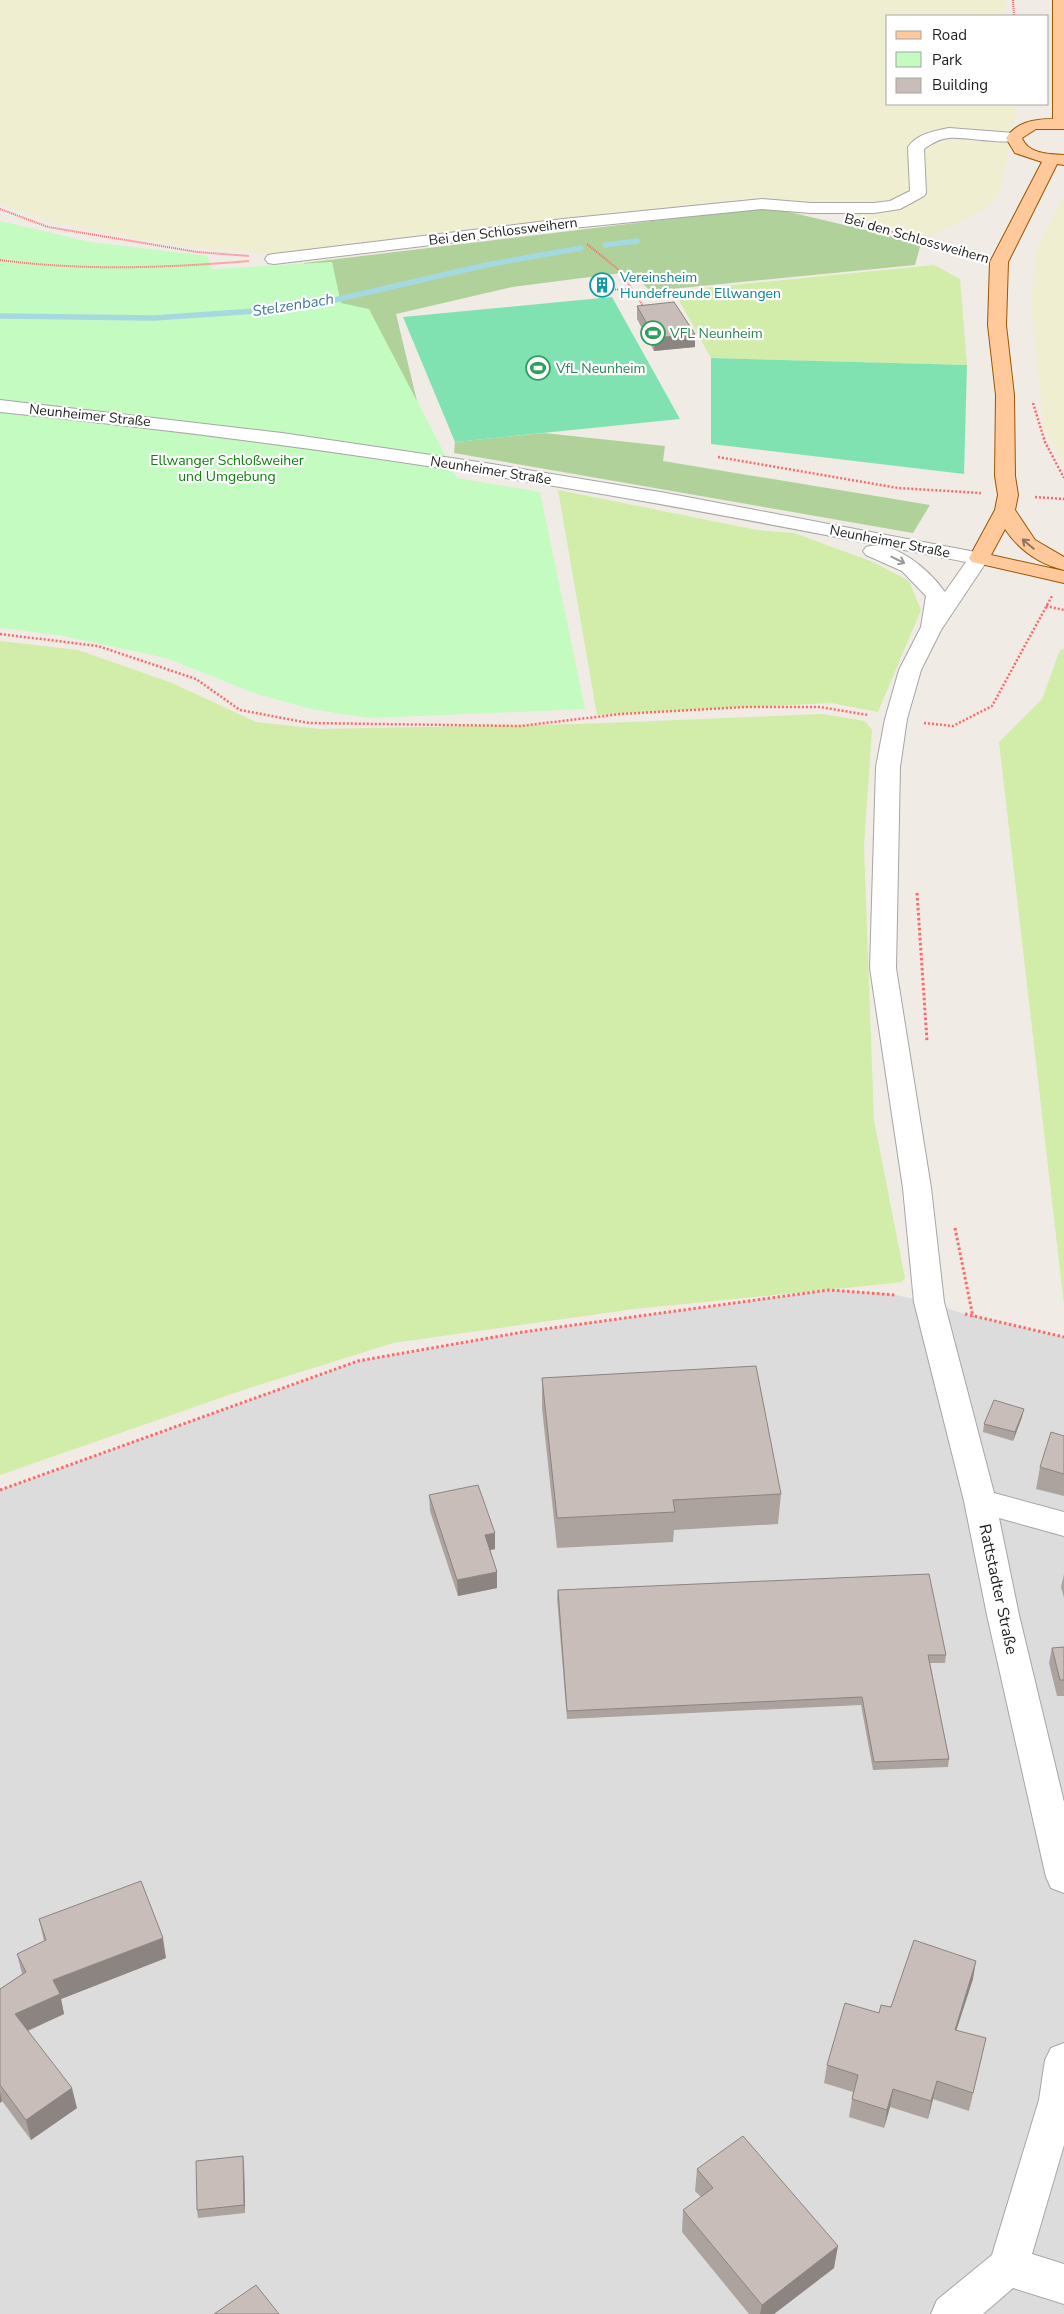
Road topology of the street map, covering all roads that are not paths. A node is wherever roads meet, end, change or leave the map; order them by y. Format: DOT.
graph roads {
  1 [pos="1060,0"];
  2 [pos="1062,124"];
  3 [pos="1014,138"];
  4 [pos="1058,160"];
  5 [pos="274,259"];
  6 [pos="0,406"];
  7 [pos="1006,503"];
  8 [pos="803,525"];
  9 [pos="978,558"];
  10 [pos="1064,564"];
  11 [pos="1064,577"];
  12 [pos="930,630"];
  13 [pos="980,1501"];
  14 [pos="1064,1524"];
  15 [pos="1064,1877"];
  16 [pos="1064,2060"];
  17 [pos="1008,2267"];
  18 [pos="1064,2284"];
  19 [pos="951,2314"];
  1 -- 2 [label="main road"];
  2 -- 3 [label="main road"];
  3 -- 4 [label="main road"];
  3 -- 5 [label="street, Bei den Schlossweihern"];
  4 -- 7 [label="main road"];
  6 -- 8 [label="street, Neunheimer Straße"];
  7 -- 9 [label="main road"];
  10 -- 7 [label="main road, one-way"];
  8 -- 9 [label="street, Neunheimer Straße"];
  8 -- 12 [label="street, one-way"];
  9 -- 11 [label="main road"];
  9 -- 12 [label="street"];
  12 -- 13 [label="street, Rattstadter Straße"];
  13 -- 14 [label="street"];
  13 -- 15 [label="street, Rattstadter Straße"];
  16 -- 17 [label="street"];
  17 -- 18 [label="street"];
  17 -- 19 [label="street"];
}
